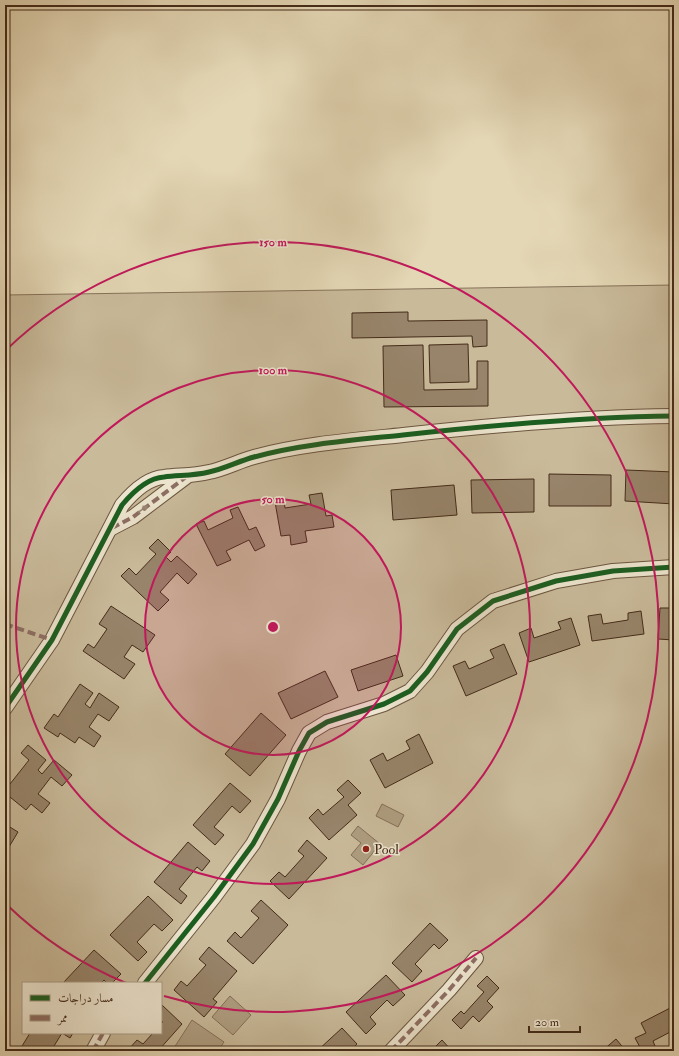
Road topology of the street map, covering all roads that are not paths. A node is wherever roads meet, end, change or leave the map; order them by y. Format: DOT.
graph roads {
  1 [pos="674,416"];
  2 [pos="186,477"];
  3 [pos="110,529"];
  4 [pos="674,567"];
  5 [pos="5,708"];
  6 [pos="476,958"];
  7 [pos="146,982"];
  8 [pos="102,1034"];
  9 [pos="93,1051"];
  10 [pos="391,1051"];
  1 -- 2 [label="street"];
  3 -- 2 [label="street, one-way"];
  2 -- 3 [label="street"];
  3 -- 5 [label="street"];
  4 -- 7 [label="street"];
  6 -- 10 [label="street"];
  8 -- 9 [label="street"];
}
